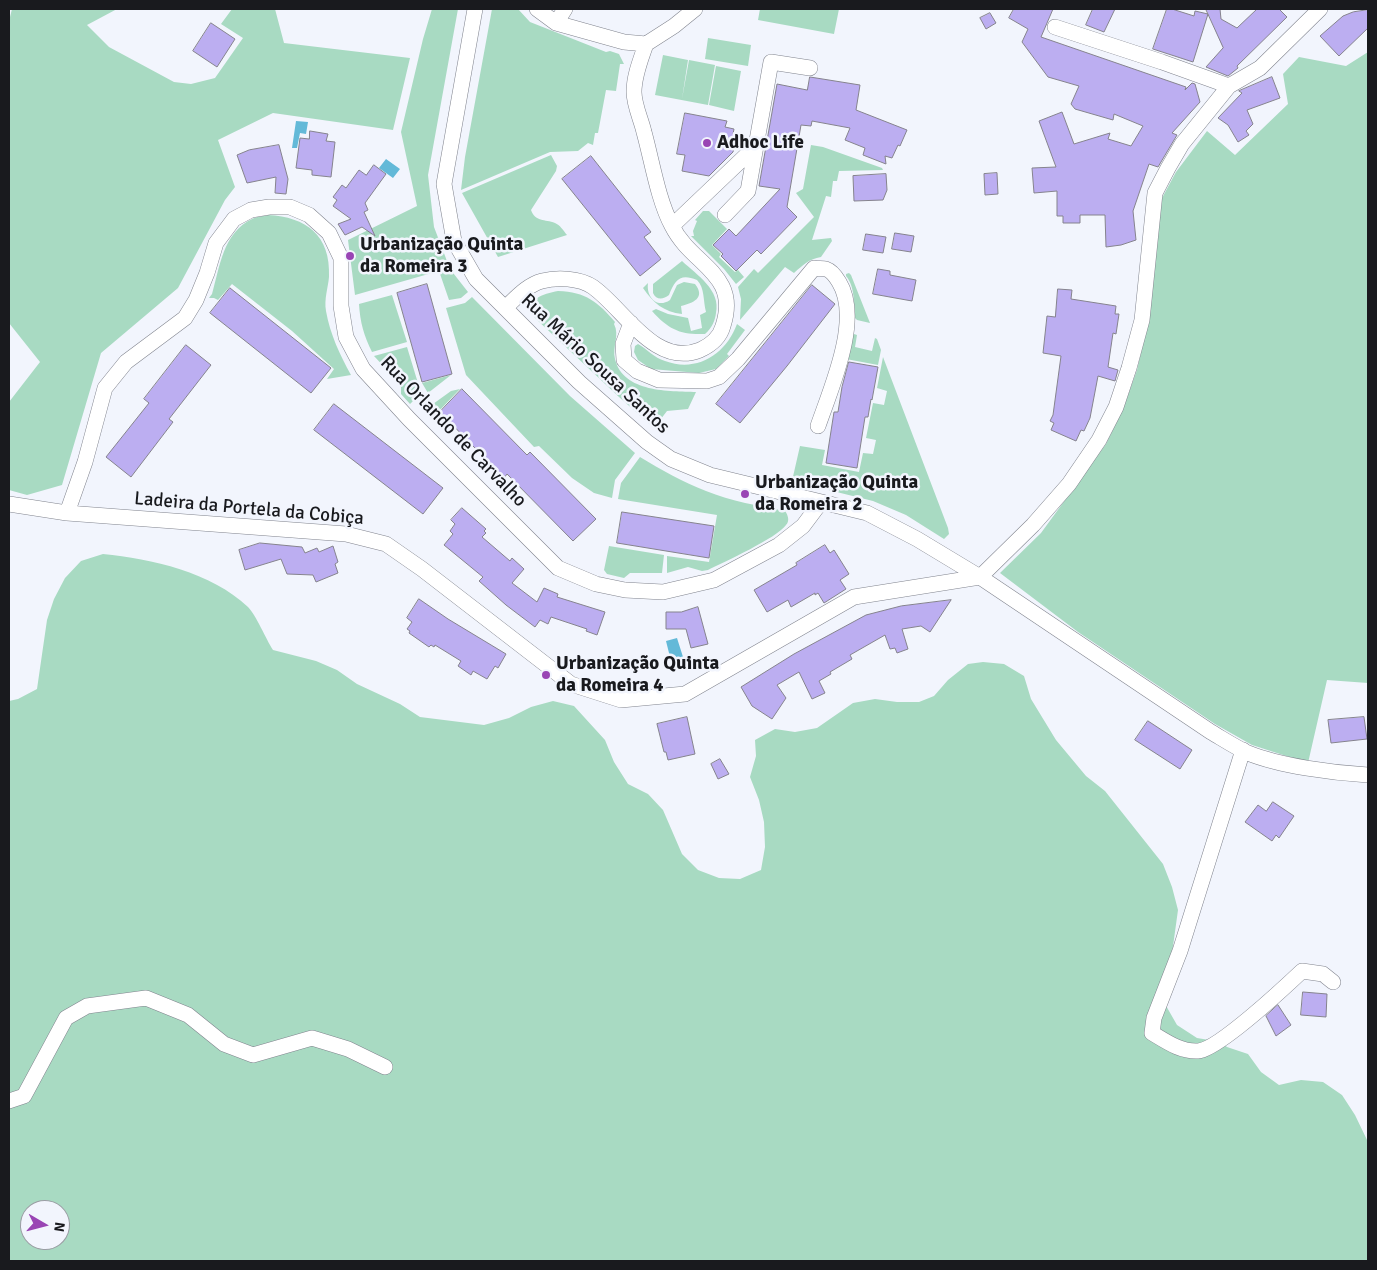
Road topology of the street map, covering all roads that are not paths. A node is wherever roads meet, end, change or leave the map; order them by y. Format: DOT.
graph roads {
  1 [pos="475,9"];
  2 [pos="537,9"];
  3 [pos="565,9"];
  4 [pos="695,9"];
  5 [pos="1320,9"];
  6 [pos="556,23"];
  7 [pos="1055,27"];
  8 [pos="646,44"];
  9 [pos="810,68"];
  10 [pos="1229,86"];
  11 [pos="756,146"];
  12 [pos="725,215"];
  13 [pos="672,226"];
  14 [pos="505,308"];
  15 [pos="631,323"];
  16 [pos="818,426"];
  17 [pos="821,502"];
  18 [pos="9,504"];
  19 [pos="67,513"];
  20 [pos="980,577"];
  21 [pos="1243,750"];
  22 [pos="1368,775"];
  23 [pos="1333,982"];
  24 [pos="385,1067"];
  25 [pos="9,1101"];
  1 -- 14 [label="street, Rua Mário Sousa Santos"];
  2 -- 6 [label="street"];
  3 -- 6 [label="street"];
  4 -- 8 [label="street"];
  5 -- 10 [label="street"];
  6 -- 8 [label="street"];
  7 -- 10 [label="street"];
  8 -- 13 [label="street"];
  9 -- 11 [label="street"];
  10 -- 20 [label="street"];
  11 -- 12 [label="street"];
  11 -- 13 [label="street"];
  13 -- 15 [label="street"];
  14 -- 15 [label="street"];
  14 -- 17 [label="street, Rua Mário Sousa Santos"];
  15 -- 16 [label="street"];
  17 -- 19 [label="street, Rua Orlando de Carvalho"];
  17 -- 20 [label="street, Rua Mário Sousa Santos"];
  18 -- 19 [label="street, Ladeira da Portela da Cobiça"];
  19 -- 20 [label="street, Ladeira da Portela da Cobiça"];
  20 -- 21 [label="street, Rua Mário Sousa Santos"];
  21 -- 22 [label="street, Rua Mário Sousa Santos"];
  21 -- 23 [label="street"];
  24 -- 25 [label="street"];
}
